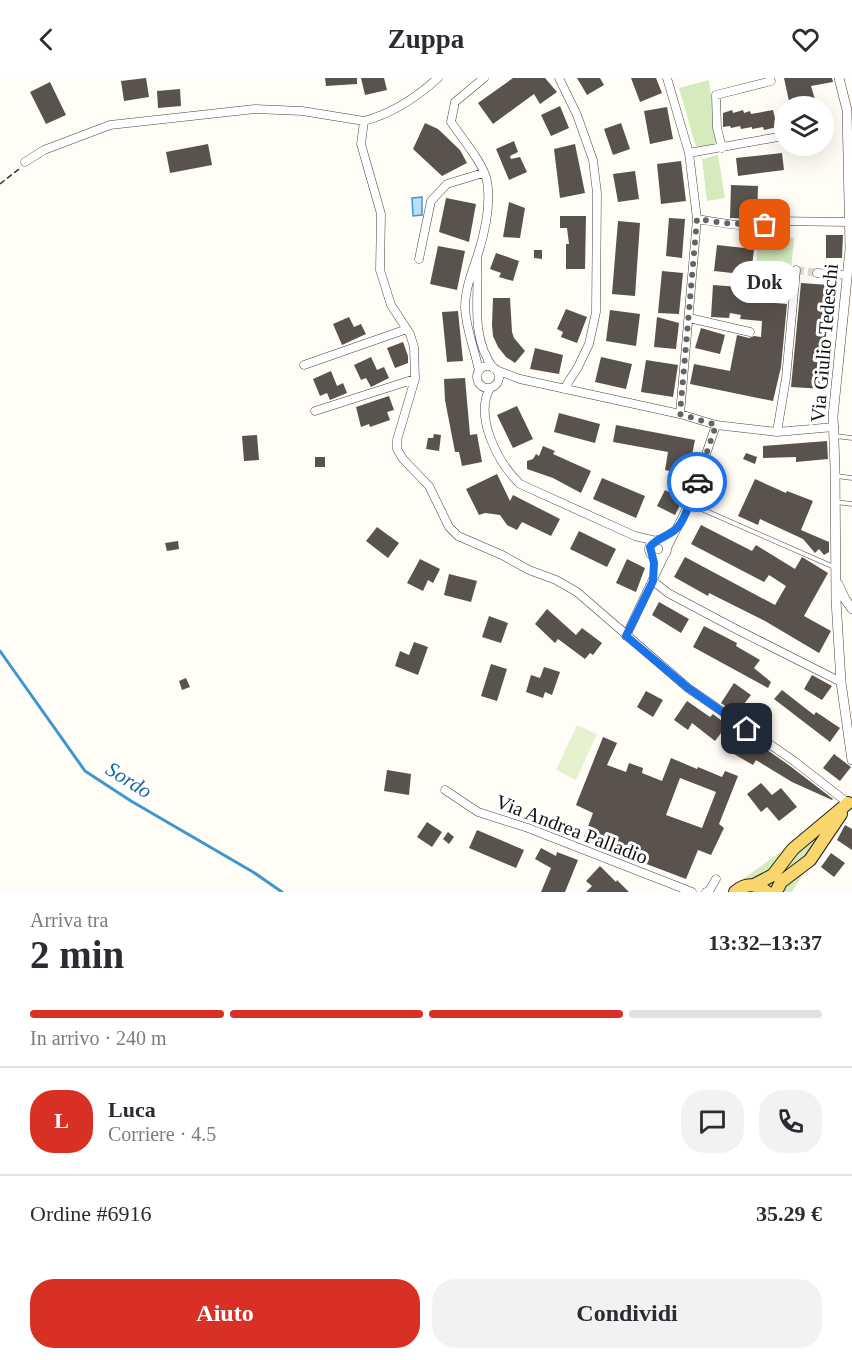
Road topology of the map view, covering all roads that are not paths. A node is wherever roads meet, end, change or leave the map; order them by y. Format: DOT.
graph roads {
  1 [pos="438,78"];
  2 [pos="484,78"];
  3 [pos="559,78"];
  4 [pos="667,78"];
  5 [pos="838,78"];
  6 [pos="771,81"];
  7 [pos="364,121"];
  8 [pos="774,138"];
  9 [pos="722,148"];
  10 [pos="689,153"];
  11 [pos="26,162"];
  12 [pos="483,173"];
  13 [pos="697,219"];
  14 [pos="850,222"];
  15 [pos="851,249"];
  16 [pos="477,256"];
  17 [pos="419,259"];
  18 [pos="796,270"];
  19 [pos="817,273"];
  20 [pos="847,275"];
  21 [pos="689,318"];
  22 [pos="407,329"];
  23 [pos="750,332"];
  24 [pos="304,365"];
  25 [pos="494,369"];
  26 [pos="479,371"];
  27 [pos="415,379"];
  28 [pos="520,379"];
  29 [pos="493,387"];
  30 [pos="564,389"];
  31 [pos="315,411"];
  32 [pos="680,414"];
  33 [pos="716,425"];
  34 [pos="777,432"];
  35 [pos="834,432"];
  36 [pos="852,438"];
  37 [pos="835,476"];
  38 [pos="852,478"];
  39 [pos="836,502"];
  40 [pos="689,504"];
  41 [pos="852,504"];
  42 [pos="678,527"];
  43 [pos="657,541"];
  44 [pos="665,552"];
  45 [pos="653,557"];
  46 [pos="836,568"];
  47 [pos="836,579"];
  48 [pos="653,581"];
  49 [pos="852,608"];
  50 [pos="837,614"];
  51 [pos="626,636"];
  52 [pos="841,682"];
  53 [pos="852,760"];
  54 [pos="445,790"];
  55 [pos="850,800"];
  56 [pos="716,879"];
  57 [pos="754,885"];
  58 [pos="692,892"];
  59 [pos="706,892"];
  60 [pos="735,892"];
  61 [pos="767,892"];
  62 [pos="776,892"];
  1 -- 7 [label="street"];
  2 -- 12 [label="street"];
  3 -- 30 [label="street"];
  4 -- 10 [label="street"];
  5 -- 14 [label="street, Via Giulio Tedeschi"];
  6 -- 9 [label="street"];
  7 -- 11 [label="street"];
  7 -- 22 [label="street"];
  8 -- 9 [label="street"];
  9 -- 10 [label="street"];
  10 -- 13 [label="street"];
  12 -- 16 [label="street"];
  12 -- 17 [label="street"];
  13 -- 14 [label="street"];
  13 -- 21 [label="street"];
  14 -- 15 [label="street, Via Giulio Tedeschi"];
  15 -- 20 [label="street, Via Giulio Tedeschi"];
  16 -- 25 [label="street"];
  16 -- 26 [label="street"];
  18 -- 34 [label="street"];
  19 -- 20 [label="street"];
  20 -- 35 [label="street, Via Giulio Tedeschi"];
  21 -- 23 [label="street"];
  21 -- 32 [label="street"];
  22 -- 24 [label="street"];
  22 -- 27 [label="street"];
  25 -- 26 [label="street"];
  25 -- 28 [label="street"];
  25 -- 29 [label="street"];
  26 -- 29 [label="street"];
  27 -- 31 [label="street"];
  27 -- 51 [label="street"];
  28 -- 29 [label="street"];
  28 -- 30 [label="street"];
  29 -- 43 [label="street"];
  30 -- 32 [label="street"];
  32 -- 33 [label="street"];
  33 -- 34 [label="street"];
  33 -- 40 [label="street"];
  34 -- 35 [label="street"];
  35 -- 36 [label="lane"];
  35 -- 37 [label="street, Via Giulio Tedeschi"];
  37 -- 38 [label="lane"];
  37 -- 39 [label="street, Via Giulio Tedeschi"];
  39 -- 41 [label="lane"];
  39 -- 46 [label="street, Via Giulio Tedeschi"];
  40 -- 42 [label="street"];
  40 -- 46 [label="lane"];
  42 -- 43 [label="street"];
  42 -- 44 [label="street"];
  43 -- 44 [label="street"];
  43 -- 45 [label="street"];
  44 -- 45 [label="street"];
  44 -- 48 [label="street"];
  45 -- 48 [label="street"];
  46 -- 47 [label="street, Via Giulio Tedeschi"];
  47 -- 49 [label="street, Via Giulio Tedeschi"];
  47 -- 50 [label="street"];
  48 -- 51 [label="street"];
  48 -- 52 [label="street"];
  49 -- 50 [label="street"];
  50 -- 52 [label="street"];
  51 -- 55 [label="street"];
  52 -- 53 [label="street"];
  54 -- 58 [label="street, Via Andrea Palladio"];
  55 -- 57 [label="main road"];
  55 -- 62 [label="main road"];
  56 -- 59 [label="street"];
  57 -- 60 [label="main road"];
  57 -- 61 [label="main road"];
}
